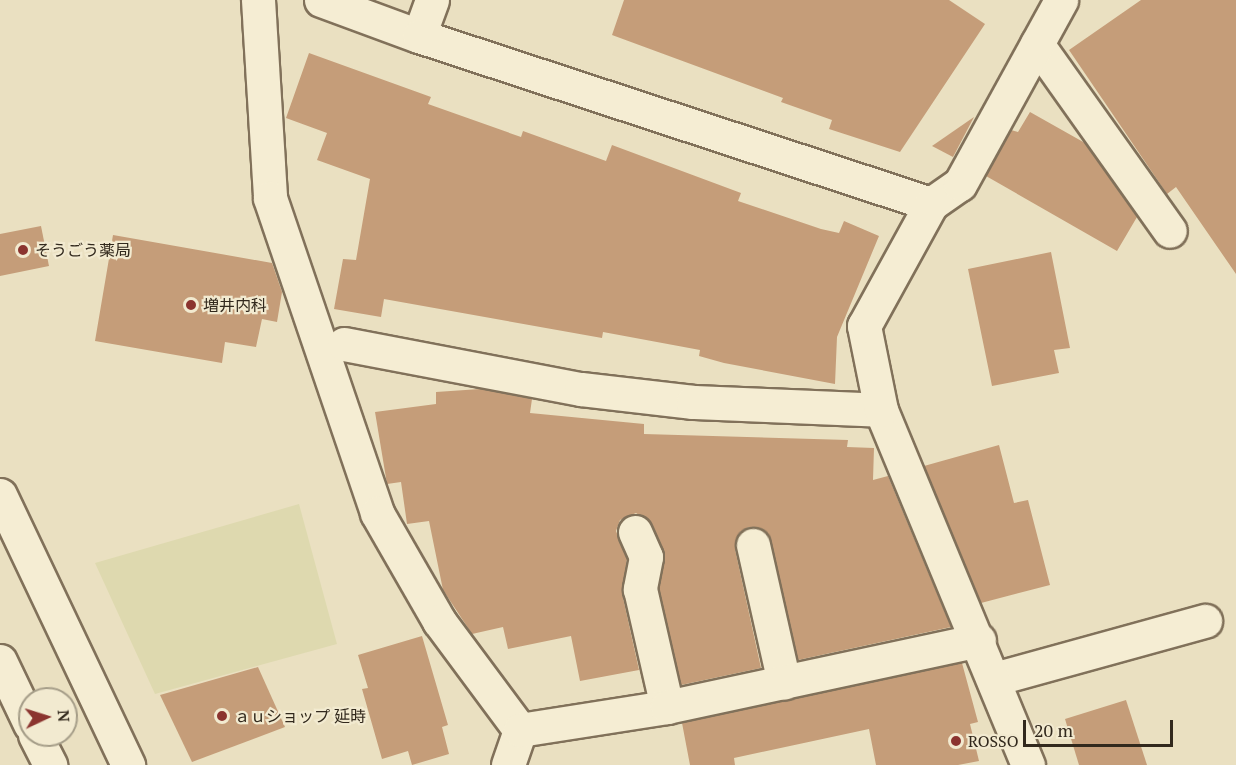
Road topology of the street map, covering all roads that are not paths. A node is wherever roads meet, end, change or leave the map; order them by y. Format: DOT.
graph roads {
  1 [pos="258,0"];
  2 [pos="321,0"];
  3 [pos="432,0"];
  4 [pos="1061,0"];
  5 [pos="419,36"];
  6 [pos="1037,44"];
  7 [pos="931,204"];
  8 [pos="1170,231"];
  9 [pos="344,344"];
  10 [pos="881,410"];
  11 [pos="0,495"];
  12 [pos="635,532"];
  13 [pos="753,545"];
  14 [pos="1205,621"];
  15 [pos="979,640"];
  16 [pos="0,661"];
  17 [pos="994,679"];
  18 [pos="784,683"];
  19 [pos="18,699"];
  20 [pos="667,707"];
  21 [pos="520,730"];
  22 [pos="41,747"];
  23 [pos="50,765"];
  24 [pos="129,765"];
  25 [pos="508,765"];
  26 [pos="1028,765"];
  1 -- 21 [label="street"];
  2 -- 5 [label="street"];
  3 -- 5 [label="street"];
  4 -- 6 [label="street"];
  5 -- 7 [label="street"];
  6 -- 7 [label="street"];
  6 -- 8 [label="street"];
  7 -- 10 [label="street"];
  9 -- 10 [label="street"];
  10 -- 15 [label="street"];
  11 -- 24 [label="street"];
  12 -- 20 [label="street"];
  13 -- 18 [label="street"];
  14 -- 17 [label="street"];
  15 -- 17 [label="street"];
  15 -- 18 [label="street"];
  16 -- 19 [label="street"];
  17 -- 26 [label="street"];
  18 -- 20 [label="street"];
  20 -- 21 [label="street"];
  21 -- 25 [label="street"];
  22 -- 23 [label="street"];
}
